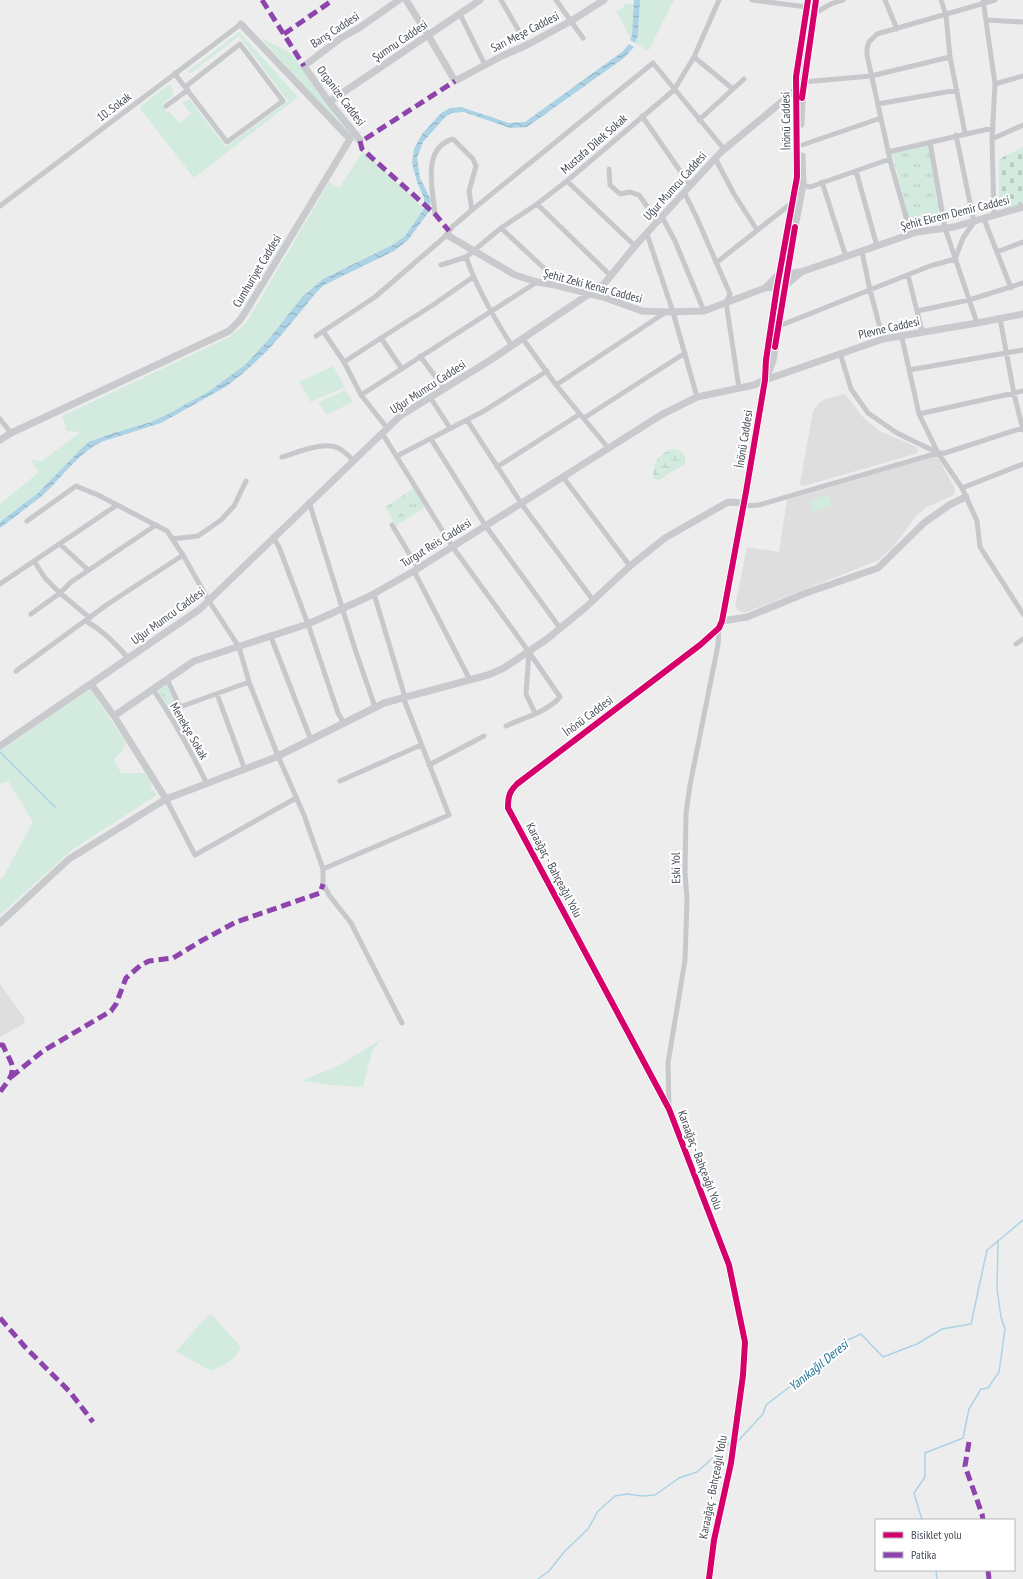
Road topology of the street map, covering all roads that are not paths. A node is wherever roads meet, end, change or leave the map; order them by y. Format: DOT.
graph roads {
  1 [pos="399,0"];
  2 [pos="406,0"];
  3 [pos="480,0"];
  4 [pos="501,0"];
  5 [pos="556,0"];
  6 [pos="604,0"];
  7 [pos="719,0"];
  8 [pos="752,0"];
  9 [pos="816,0"];
  10 [pos="843,0"];
  11 [pos="885,0"];
  12 [pos="941,0"];
  13 [pos="995,0"];
  14 [pos="983,2"];
  15 [pos="808,4"];
  16 [pos="460,14"];
  17 [pos="813,14"];
  18 [pos="946,15"];
  19 [pos="986,20"];
  20 [pos="571,21"];
  21 [pos="1023,22"];
  22 [pos="241,24"];
  23 [pos="897,29"];
  24 [pos="428,35"];
  25 [pos="583,38"];
  26 [pos="526,45"];
  27 [pos="694,57"];
  28 [pos="950,57"];
  29 [pos="485,65"];
  30 [pos="304,66"];
  31 [pos="175,73"];
  32 [pos="871,76"];
  33 [pos="1023,76"];
  34 [pos="744,79"];
  35 [pos="803,82"];
  36 [pos="995,84"];
  37 [pos="186,88"];
  38 [pos="733,89"];
  39 [pos="674,90"];
  40 [pos="796,90"];
  41 [pos="957,90"];
  42 [pos="332,100"];
  43 [pos="878,104"];
  44 [pos="166,106"];
  45 [pos="642,116"];
  46 [pos="881,118"];
  47 [pos="700,120"];
  48 [pos="1023,125"];
  49 [pos="993,130"];
  50 [pos="964,133"];
  51 [pos="956,135"];
  52 [pos="1000,136"];
  53 [pos="992,139"];
  54 [pos="360,140"];
  55 [pos="930,142"];
  56 [pos="802,146"];
  57 [pos="724,149"];
  58 [pos="888,152"];
  59 [pos="716,158"];
  60 [pos="890,160"];
  61 [pos="609,169"];
  62 [pos="856,171"];
  63 [pos="567,181"];
  64 [pos="822,182"];
  65 [pos="690,185"];
  66 [pos="803,186"];
  67 [pos="684,192"];
  68 [pos="793,202"];
  69 [pos="536,204"];
  70 [pos="0,206"];
  71 [pos="1023,207"];
  72 [pos="472,210"];
  73 [pos="435,214"];
  74 [pos="994,216"];
  75 [pos="984,219"];
  76 [pos="660,220"];
  77 [pos="974,222"];
  78 [pos="501,228"];
  79 [pos="945,228"];
  80 [pos="757,230"];
  81 [pos="647,234"];
  82 [pos="911,234"];
  83 [pos="448,235"];
  84 [pos="1023,242"];
  85 [pos="635,246"];
  86 [pos="878,246"];
  87 [pos="473,251"];
  88 [pos="862,252"];
  89 [pos="997,252"];
  90 [pos="466,257"];
  91 [pos="846,257"];
  92 [pos="955,259"];
  93 [pos="716,263"];
  94 [pos="441,265"];
  95 [pos="801,272"];
  96 [pos="779,274"];
  97 [pos="787,274"];
  98 [pos="908,275"];
  99 [pos="611,276"];
  100 [pos="473,277"];
  101 [pos="537,282"];
  102 [pos="1023,283"];
  103 [pos="785,286"];
  104 [pos="777,287"];
  105 [pos="565,288"];
  106 [pos="765,288"];
  107 [pos="1011,288"];
  108 [pos="870,290"];
  109 [pos="590,294"];
  110 [pos="969,300"];
  111 [pos="726,302"];
  112 [pos="704,311"];
  113 [pos="917,311"];
  114 [pos="491,312"];
  115 [pos="670,312"];
  116 [pos="1023,314"];
  117 [pos="1000,318"];
  118 [pos="977,323"];
  119 [pos="779,326"];
  120 [pos="922,331"];
  121 [pos="323,332"];
  122 [pos="900,335"];
  123 [pos="316,336"];
  124 [pos="381,338"];
  125 [pos="523,339"];
  126 [pos="883,339"];
  127 [pos="512,346"];
  128 [pos="1023,350"];
  129 [pos="685,353"];
  130 [pos="840,353"];
  131 [pos="1007,353"];
  132 [pos="420,356"];
  133 [pos="344,362"];
  134 [pos="402,369"];
  135 [pos="909,370"];
  136 [pos="547,371"];
  137 [pos="765,380"];
  138 [pos="556,385"];
  139 [pos="444,388"];
  140 [pos="739,388"];
  141 [pos="1023,391"];
  142 [pos="1014,394"];
  143 [pos="361,395"];
  144 [pos="430,397"];
  145 [pos="697,397"];
  146 [pos="580,414"];
  147 [pos="920,414"];
  148 [pos="584,418"];
  149 [pos="0,419"];
  150 [pos="467,420"];
  151 [pos="450,428"];
  152 [pos="1023,429"];
  153 [pos="385,430"];
  154 [pos="11,433"];
  155 [pos="431,439"];
  156 [pos="0,440"];
  157 [pos="609,449"];
  158 [pos="938,453"];
  159 [pos="398,456"];
  160 [pos="282,457"];
  161 [pos="353,460"];
  162 [pos="1023,464"];
  163 [pos="497,467"];
  164 [pos="563,477"];
  165 [pos="246,481"];
  166 [pos="962,488"];
  167 [pos="966,497"];
  168 [pos="310,502"];
  169 [pos="521,503"];
  170 [pos="117,505"];
  171 [pos="743,505"];
  172 [pos="27,521"];
  173 [pos="156,525"];
  174 [pos="392,525"];
  175 [pos="485,525"];
  176 [pos="273,537"];
  177 [pos="172,539"];
  178 [pos="60,544"];
  179 [pos="452,546"];
  180 [pos="183,555"];
  181 [pos="34,562"];
  182 [pos="630,566"];
  183 [pos="416,569"];
  184 [pos="88,570"];
  185 [pos="0,584"];
  186 [pos="60,593"];
  187 [pos="374,594"];
  188 [pos="593,600"];
  189 [pos="209,601"];
  190 [pos="342,608"];
  191 [pos="31,614"];
  192 [pos="1023,614"];
  193 [pos="88,619"];
  194 [pos="308,624"];
  195 [pos="720,625"];
  196 [pos="560,628"];
  197 [pos="271,637"];
  198 [pos="1023,639"];
  199 [pos="1016,644"];
  200 [pos="239,647"];
  201 [pos="529,652"];
  202 [pos="128,658"];
  203 [pos="16,671"];
  204 [pos="167,679"];
  205 [pos="470,680"];
  206 [pos="250,682"];
  207 [pos="91,684"];
  208 [pos="153,689"];
  209 [pos="217,694"];
  210 [pos="404,697"];
  211 [pos="375,707"];
  212 [pos="535,713"];
  213 [pos="114,716"];
  214 [pos="344,723"];
  215 [pos="506,726"];
  216 [pos="484,736"];
  217 [pos="310,740"];
  218 [pos="421,745"];
  219 [pos="0,746"];
  220 [pos="278,756"];
  221 [pos="429,765"];
  222 [pos="244,770"];
  223 [pos="340,781"];
  224 [pos="207,784"];
  225 [pos="517,784"];
  226 [pos="296,798"];
  227 [pos="166,799"];
  228 [pos="323,869"];
  229 [pos="0,924"];
  230 [pos="402,1023"];
  231 [pos="669,1109"];
  232 [pos="709,1579"];
  1 -- 30 [label="street, Barış Caddesi"];
  2 -- 24 [label="street"];
  3 -- 16 [label="street, Şumnu Caddesi"];
  4 -- 26 [label="street"];
  5 -- 20 [label="street"];
  6 -- 20 [label="street, Sarı Meşe Caddesi"];
  7 -- 27 [label="street, Mustafa Dilek Sokak"];
  8 -- 15 [label="street"];
  9 -- 17 [label="street, İnönü Caddesi"];
  10 -- 17 [label="street"];
  11 -- 23 [label="street"];
  12 -- 18 [label="street"];
  13 -- 14 [label="street"];
  14 -- 18 [label="street"];
  14 -- 19 [label="street"];
  15 -- 40 [label="street, İnönü Caddesi"];
  16 -- 24 [label="street, Şumnu Caddesi"];
  16 -- 29 [label="street"];
  17 -- 35 [label="street, İnönü Caddesi"];
  18 -- 23 [label="street"];
  18 -- 28 [label="street"];
  19 -- 21 [label="street"];
  19 -- 36 [label="street"];
  20 -- 25 [label="street"];
  20 -- 26 [label="street, Sarı Meşe Caddesi"];
  22 -- 31 [label="street, 10. Sokak"];
  22 -- 154 [label="street, Cumhuriyet Caddesi"];
  23 -- 32 [label="street"];
  24 -- 29 [label="street, Sarı Meşe Caddesi"];
  24 -- 42 [label="street, Şumnu Caddesi"];
  26 -- 29 [label="street, Sarı Meşe Caddesi"];
  27 -- 38 [label="street"];
  27 -- 39 [label="street, Mustafa Dilek Sokak"];
  28 -- 32 [label="street"];
  28 -- 41 [label="street"];
  30 -- 54 [label="street, Organize Caddesi"];
  31 -- 37 [label="street"];
  31 -- 70 [label="street, 10. Sokak"];
  32 -- 35 [label="street"];
  32 -- 43 [label="street"];
  33 -- 36 [label="street"];
  34 -- 38 [label="street"];
  35 -- 40 [label="street, Uğur Mumcu Caddesi"];
  35 -- 56 [label="street, İnönü Caddesi"];
  36 -- 49 [label="street"];
  37 -- 37 [label="street"];
  37 -- 44 [label="street"];
  38 -- 47 [label="street"];
  39 -- 45 [label="street, Mustafa Dilek Sokak"];
  39 -- 47 [label="street"];
  39 -- 72 [label="street"];
  40 -- 57 [label="street, Uğur Mumcu Caddesi"];
  40 -- 68 [label="street, İnönü Caddesi"];
  41 -- 43 [label="street"];
  41 -- 50 [label="street"];
  43 -- 46 [label="street"];
  45 -- 63 [label="street, Mustafa Dilek Sokak"];
  45 -- 65 [label="street"];
  46 -- 56 [label="street"];
  46 -- 58 [label="street"];
  47 -- 57 [label="street"];
  48 -- 52 [label="street"];
  49 -- 50 [label="street"];
  49 -- 52 [label="street"];
  49 -- 53 [label="street"];
  50 -- 51 [label="street"];
  51 -- 55 [label="street"];
  51 -- 77 [label="street"];
  52 -- 53 [label="street"];
  53 -- 74 [label="street"];
  55 -- 58 [label="street"];
  55 -- 79 [label="street"];
  56 -- 66 [label="street, İnönü Caddesi"];
  57 -- 59 [label="street, Uğur Mumcu Caddesi"];
  58 -- 60 [label="street"];
  59 -- 65 [label="street, Uğur Mumcu Caddesi"];
  59 -- 80 [label="street"];
  60 -- 62 [label="street"];
  60 -- 82 [label="street"];
  61 -- 76 [label="street"];
  62 -- 64 [label="street"];
  62 -- 86 [label="street"];
  63 -- 69 [label="street, Mustafa Dilek Sokak"];
  63 -- 85 [label="street"];
  64 -- 66 [label="street"];
  64 -- 91 [label="street"];
  65 -- 67 [label="street, Uğur Mumcu Caddesi"];
  66 -- 97 [label="street, İnönü Caddesi"];
  67 -- 76 [label="street, Uğur Mumcu Caddesi"];
  67 -- 93 [label="street"];
  68 -- 80 [label="street"];
  68 -- 96 [label="street, İnönü Caddesi"];
  69 -- 78 [label="street, Mustafa Dilek Sokak"];
  69 -- 99 [label="street"];
  71 -- 74 [label="street, Şehit Ekrem Demir Caddesi"];
  72 -- 73 [label="street"];
  72 -- 83 [label="street"];
  74 -- 75 [label="street, Şehit Ekrem Demir Caddesi"];
  75 -- 77 [label="street, Şehit Ekrem Demir Caddesi"];
  75 -- 89 [label="street"];
  76 -- 81 [label="street, Uğur Mumcu Caddesi"];
  76 -- 112 [label="street"];
  77 -- 79 [label="street, Şehit Ekrem Demir Caddesi"];
  77 -- 92 [label="street"];
  78 -- 87 [label="street, Mustafa Dilek Sokak"];
  78 -- 105 [label="street"];
  79 -- 82 [label="street, Şehit Ekrem Demir Caddesi"];
  79 -- 92 [label="street"];
  80 -- 93 [label="street"];
  81 -- 85 [label="street, Uğur Mumcu Caddesi"];
  81 -- 115 [label="street"];
  82 -- 86 [label="street, Şehit Ekrem Demir Caddesi"];
  83 -- 87 [label="street, Şehit Zeki Kenar Caddesi"];
  83 -- 121 [label="street"];
  84 -- 89 [label="street"];
  85 -- 99 [label="street, Uğur Mumcu Caddesi"];
  86 -- 88 [label="street, Şehit Ekrem Demir Caddesi"];
  87 -- 90 [label="street, Mustafa Dilek Sokak"];
  87 -- 101 [label="street, Şehit Zeki Kenar Caddesi"];
  88 -- 91 [label="street, Şehit Ekrem Demir Caddesi"];
  88 -- 108 [label="street"];
  89 -- 107 [label="street"];
  90 -- 94 [label="street, Mustafa Dilek Sokak"];
  90 -- 100 [label="street"];
  91 -- 95 [label="street, Şehit Ekrem Demir Caddesi"];
  92 -- 98 [label="street"];
  92 -- 110 [label="street"];
  93 -- 111 [label="street"];
  95 -- 97 [label="street"];
  95 -- 103 [label="street"];
  96 -- 97 [label="street"];
  96 -- 104 [label="street, İnönü Caddesi"];
  96 -- 106 [label="street"];
  97 -- 103 [label="street, İnönü Caddesi"];
  98 -- 108 [label="street"];
  98 -- 113 [label="street"];
  99 -- 109 [label="street, Uğur Mumcu Caddesi"];
  100 -- 114 [label="street"];
  100 -- 124 [label="street"];
  101 -- 105 [label="street, Şehit Zeki Kenar Caddesi"];
  101 -- 114 [label="street"];
  102 -- 107 [label="street"];
  103 -- 104 [label="street"];
  103 -- 119 [label="street, İnönü Caddesi"];
  104 -- 106 [label="street"];
  104 -- 137 [label="street, İnönü Caddesi"];
  105 -- 109 [label="street, Şehit Zeki Kenar Caddesi"];
  106 -- 111 [label="street, Şehit Zeki Kenar Caddesi"];
  107 -- 110 [label="street"];
  108 -- 119 [label="street"];
  108 -- 126 [label="street"];
  109 -- 115 [label="street, Şehit Zeki Kenar Caddesi"];
  109 -- 125 [label="street, Uğur Mumcu Caddesi"];
  110 -- 113 [label="street"];
  110 -- 118 [label="street"];
  111 -- 112 [label="street, Şehit Zeki Kenar Caddesi"];
  111 -- 140 [label="street"];
  112 -- 115 [label="street, Şehit Zeki Kenar Caddesi"];
  113 -- 120 [label="street"];
  114 -- 127 [label="street"];
  114 -- 132 [label="street"];
  115 -- 129 [label="street"];
  115 -- 138 [label="street"];
  116 -- 117 [label="street, Plevne Caddesi"];
  117 -- 118 [label="street, Plevne Caddesi"];
  117 -- 131 [label="street"];
  118 -- 120 [label="street, Plevne Caddesi"];
  119 -- 137 [label="street, İnönü Caddesi"];
  120 -- 122 [label="street, Plevne Caddesi"];
  121 -- 123 [label="street"];
  121 -- 133 [label="street"];
  122 -- 126 [label="street, Plevne Caddesi"];
  122 -- 135 [label="street"];
  124 -- 133 [label="street"];
  124 -- 134 [label="street"];
  125 -- 127 [label="street, Uğur Mumcu Caddesi"];
  125 -- 136 [label="street"];
  126 -- 130 [label="street, Plevne Caddesi"];
  127 -- 139 [label="street, Uğur Mumcu Caddesi"];
  128 -- 131 [label="street"];
  129 -- 145 [label="street"];
  129 -- 148 [label="street"];
  130 -- 137 [label="street, Plevne Caddesi"];
  130 -- 158 [label="street"];
  131 -- 135 [label="street"];
  131 -- 142 [label="street"];
  132 -- 134 [label="street"];
  132 -- 139 [label="street"];
  133 -- 143 [label="street"];
  134 -- 143 [label="street"];
  135 -- 147 [label="street"];
  136 -- 138 [label="street"];
  136 -- 150 [label="street"];
  137 -- 140 [label="street, Turgut Reis Caddesi"];
  137 -- 171 [label="street, İnönü Caddesi"];
  138 -- 146 [label="street"];
  139 -- 144 [label="street, Uğur Mumcu Caddesi"];
  140 -- 145 [label="street, Turgut Reis Caddesi"];
  141 -- 142 [label="street"];
  142 -- 147 [label="street"];
  142 -- 152 [label="street"];
  143 -- 153 [label="street"];
  144 -- 151 [label="street"];
  144 -- 153 [label="street, Uğur Mumcu Caddesi"];
  145 -- 157 [label="street, Turgut Reis Caddesi"];
  146 -- 148 [label="street"];
  146 -- 163 [label="street"];
  147 -- 158 [label="street"];
  148 -- 157 [label="street"];
  149 -- 154 [label="street"];
  150 -- 151 [label="street"];
  150 -- 163 [label="street"];
  151 -- 155 [label="street"];
  152 -- 158 [label="street"];
  153 -- 159 [label="street"];
  153 -- 161 [label="street, Uğur Mumcu Caddesi"];
  154 -- 156 [label="street, Cumhuriyet Caddesi"];
  155 -- 159 [label="street"];
  155 -- 175 [label="street"];
  157 -- 164 [label="street, Turgut Reis Caddesi"];
  158 -- 166 [label="street"];
  158 -- 171 [label="street"];
  159 -- 179 [label="street"];
  160 -- 161 [label="street"];
  161 -- 168 [label="street, Uğur Mumcu Caddesi"];
  162 -- 166 [label="street"];
  163 -- 169 [label="street"];
  164 -- 169 [label="street, Turgut Reis Caddesi"];
  164 -- 182 [label="street"];
  165 -- 177 [label="street"];
  166 -- 167 [label="street"];
  167 -- 192 [label="street"];
  167 -- 195 [label="street"];
  168 -- 176 [label="street, Uğur Mumcu Caddesi"];
  168 -- 190 [label="street"];
  169 -- 175 [label="street, Turgut Reis Caddesi"];
  169 -- 188 [label="street"];
  170 -- 172 [label="street"];
  170 -- 173 [label="street"];
  170 -- 178 [label="street"];
  171 -- 182 [label="street"];
  171 -- 195 [label="street, İnönü Caddesi"];
  173 -- 177 [label="street"];
  173 -- 184 [label="street"];
  174 -- 183 [label="street"];
  175 -- 179 [label="street, Turgut Reis Caddesi"];
  175 -- 196 [label="street"];
  176 -- 189 [label="street, Uğur Mumcu Caddesi"];
  176 -- 194 [label="street"];
  177 -- 180 [label="street"];
  178 -- 181 [label="street"];
  178 -- 184 [label="street"];
  179 -- 183 [label="street, Turgut Reis Caddesi"];
  179 -- 201 [label="street"];
  180 -- 189 [label="street"];
  180 -- 193 [label="street"];
  181 -- 185 [label="street"];
  181 -- 186 [label="street"];
  182 -- 188 [label="street"];
  183 -- 187 [label="street, Turgut Reis Caddesi"];
  183 -- 205 [label="street"];
  184 -- 186 [label="street"];
  186 -- 191 [label="street"];
  186 -- 193 [label="street"];
  187 -- 190 [label="street, Turgut Reis Caddesi"];
  187 -- 210 [label="street"];
  188 -- 196 [label="street"];
  189 -- 200 [label="street"];
  189 -- 202 [label="street, Uğur Mumcu Caddesi"];
  190 -- 194 [label="street, Turgut Reis Caddesi"];
  190 -- 211 [label="street"];
  193 -- 202 [label="street"];
  193 -- 203 [label="street"];
  194 -- 197 [label="street, Turgut Reis Caddesi"];
  194 -- 214 [label="street"];
  195 -- 225 [label="street, İnönü Caddesi"];
  195 -- 231 [label="street, Eski Yol"];
  196 -- 201 [label="street"];
  197 -- 200 [label="street, Turgut Reis Caddesi"];
  197 -- 217 [label="street"];
  198 -- 199 [label="street"];
  200 -- 204 [label="street, Turgut Reis Caddesi"];
  200 -- 206 [label="street"];
  201 -- 205 [label="street"];
  201 -- 212 [label="street"];
  201 -- 212 [label="street"];
  202 -- 207 [label="street, Uğur Mumcu Caddesi"];
  204 -- 208 [label="street, Turgut Reis Caddesi"];
  204 -- 209 [label="street"];
  205 -- 210 [label="street"];
  206 -- 209 [label="street"];
  206 -- 220 [label="street"];
  207 -- 213 [label="street"];
  207 -- 219 [label="street, Uğur Mumcu Caddesi"];
  208 -- 213 [label="street, Turgut Reis Caddesi"];
  208 -- 224 [label="street, Menekşe Sokak"];
  209 -- 222 [label="street"];
  210 -- 211 [label="street"];
  210 -- 218 [label="street"];
  211 -- 214 [label="street"];
  212 -- 215 [label="street"];
  213 -- 227 [label="street"];
  214 -- 217 [label="street"];
  216 -- 221 [label="street"];
  217 -- 220 [label="street"];
  218 -- 221 [label="street"];
  218 -- 223 [label="street"];
  220 -- 222 [label="street"];
  220 -- 226 [label="street"];
  221 -- 228 [label="street"];
  222 -- 224 [label="street"];
  224 -- 227 [label="street"];
  225 -- 231 [label="street, Karaağaç - Bahçeağıl Yolu"];
  226 -- 227 [label="street"];
  226 -- 228 [label="street"];
  227 -- 229 [label="street"];
  228 -- 230 [label="street"];
  231 -- 232 [label="street, Karaağaç - Bahçeağıl Yolu"];
}
